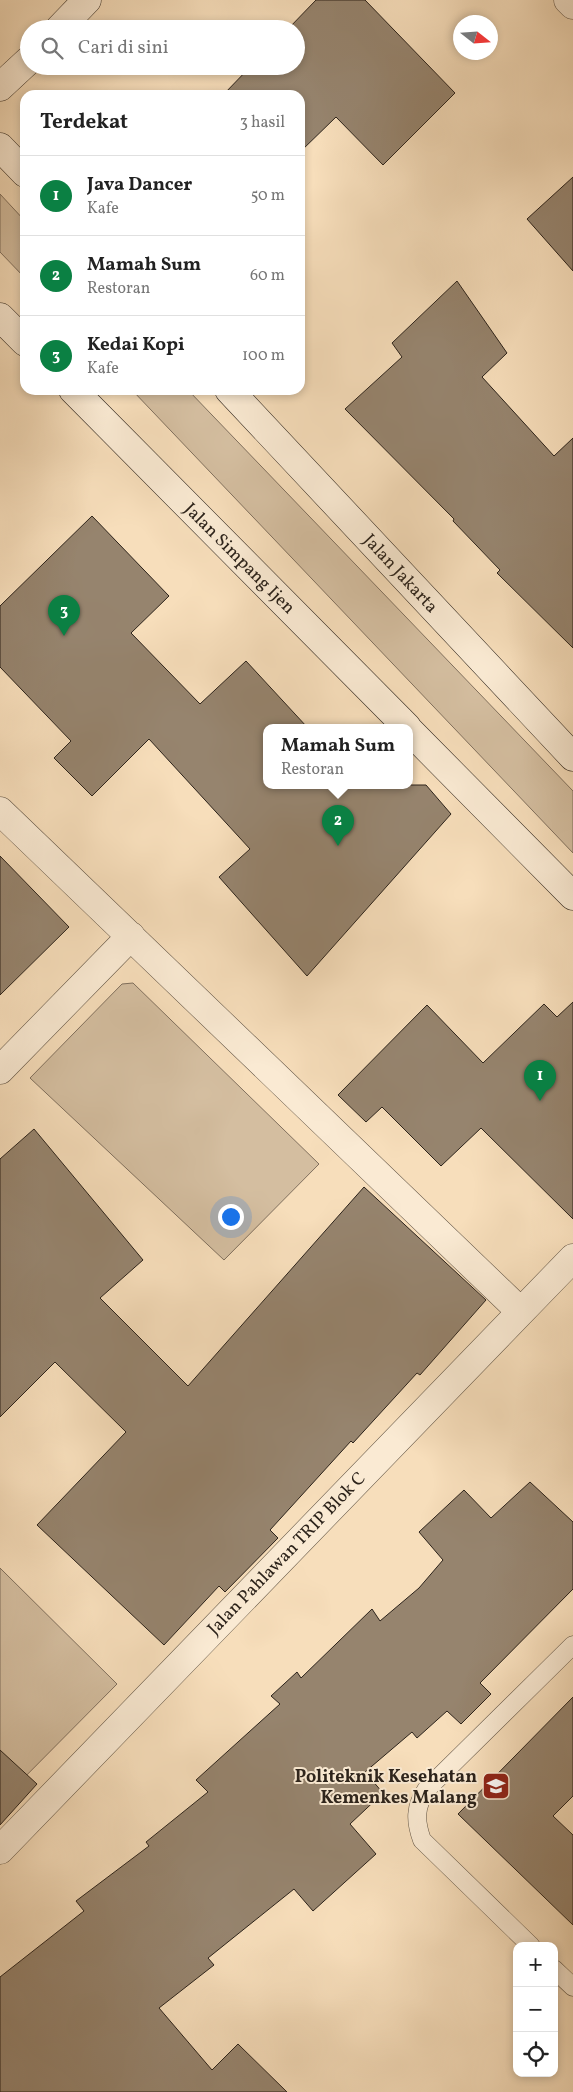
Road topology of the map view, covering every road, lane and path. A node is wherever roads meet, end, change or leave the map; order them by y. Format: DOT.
graph roads {
  1 [pos="87,0"];
  2 [pos="568,0"];
  3 [pos="573,5"];
  4 [pos="68,20"];
  5 [pos="20,68"];
  6 [pos="0,87"];
  7 [pos="0,147"];
  8 [pos="20,168"];
  9 [pos="0,317"];
  10 [pos="20,337"];
  11 [pos="78,395"];
  12 [pos="234,395"];
  13 [pos="403,724"];
  14 [pos="413,734"];
  15 [pos="573,756"];
  16 [pos="0,811"];
  17 [pos="573,896"];
  18 [pos="131,936"];
  19 [pos="0,1070"];
  20 [pos="573,1258"];
  21 [pos="520,1311"];
  22 [pos="573,1645"];
  23 [pos="0,1850"];
  24 [pos="527,1942"];
  25 [pos="558,1972"];
  26 [pos="573,1987"];
  1 -- 4 [label="street"];
  2 -- 3 [label="street"];
  5 -- 6 [label="street"];
  7 -- 8 [label="street"];
  9 -- 10 [label="street"];
  11 -- 13 [label="street, Jalan Simpang Ijen"];
  12 -- 15 [label="street, Jalan Jakarta"];
  14 -- 17 [label="street, Jalan Simpang Ijen"];
  16 -- 18 [label="street"];
  18 -- 19 [label="street"];
  18 -- 21 [label="street"];
  20 -- 21 [label="street, Jalan Pahlawan TRIP Blok C"];
  21 -- 23 [label="street, Jalan Pahlawan TRIP Blok C"];
  22 -- 24 [label="lane"];
  25 -- 26 [label="lane"];
}
